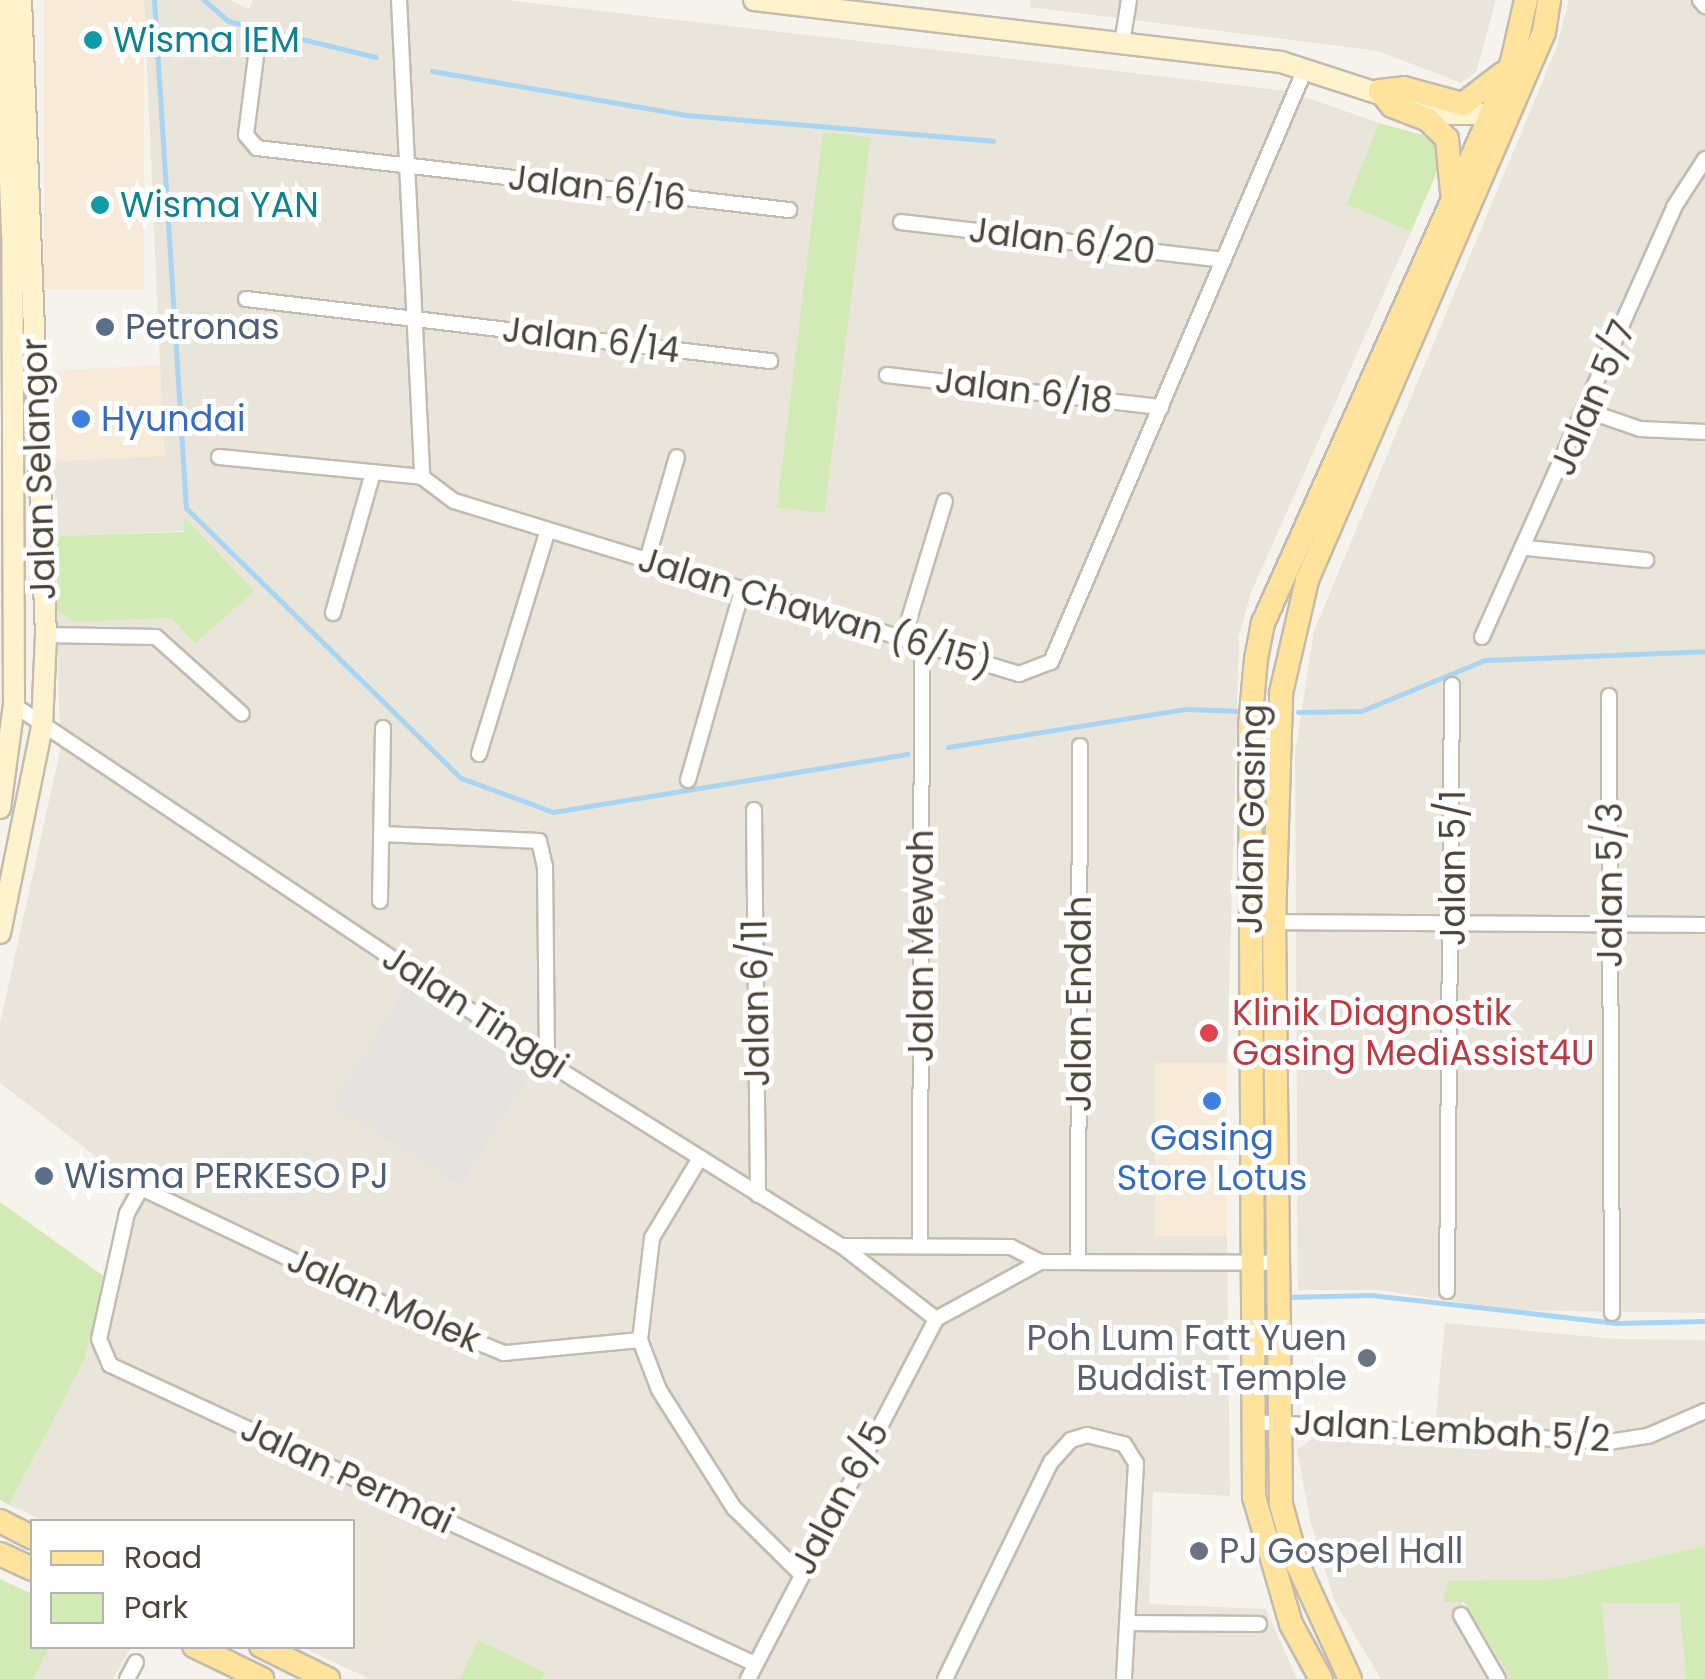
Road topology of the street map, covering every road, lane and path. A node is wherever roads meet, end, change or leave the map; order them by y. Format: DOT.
graph roads {
  1 [pos="3,0"];
  2 [pos="21,0"];
  3 [pos="399,0"];
  4 [pos="754,0"];
  5 [pos="1129,0"];
  6 [pos="1526,0"];
  7 [pos="1549,0"];
  8 [pos="1700,0"];
  9 [pos="1705,6"];
  10 [pos="258,41"];
  11 [pos="1122,43"];
  12 [pos="1512,62"];
  13 [pos="1306,67"];
  14 [pos="1380,91"];
  15 [pos="1512,108"];
  16 [pos="1489,118"];
  17 [pos="1705,159"];
  18 [pos="406,166"];
  19 [pos="1452,200"];
  20 [pos="789,210"];
  21 [pos="901,222"];
  22 [pos="6,237"];
  23 [pos="1224,260"];
  24 [pos="246,299"];
  25 [pos="414,319"];
  26 [pos="770,361"];
  27 [pos="887,375"];
  28 [pos="1161,408"];
  29 [pos="1588,411"];
  30 [pos="1705,432"];
  31 [pos="220,457"];
  32 [pos="676,457"];
  33 [pos="373,473"];
  34 [pos="422,478"];
  35 [pos="946,501"];
  36 [pos="548,530"];
  37 [pos="1527,548"];
  38 [pos="647,560"];
  39 [pos="1646,560"];
  40 [pos="742,590"];
  41 [pos="333,612"];
  42 [pos="46,635"];
  43 [pos="1482,638"];
  44 [pos="903,639"];
  45 [pos="922,645"];
  46 [pos="1452,685"];
  47 [pos="1609,696"];
  48 [pos="14,705"];
  49 [pos="242,714"];
  50 [pos="42,726"];
  51 [pos="382,728"];
  52 [pos="1080,746"];
  53 [pos="479,754"];
  54 [pos="688,780"];
  55 [pos="0,808"];
  56 [pos="754,810"];
  57 [pos="382,834"];
  58 [pos="380,901"];
  59 [pos="1262,922"];
  60 [pos="1454,923"];
  61 [pos="1610,924"];
  62 [pos="1705,925"];
  63 [pos="0,933"];
  64 [pos="547,1062"];
  65 [pos="700,1158"];
  66 [pos="141,1188"];
  67 [pos="758,1195"];
  68 [pos="842,1246"];
  69 [pos="920,1246"];
  70 [pos="1040,1262"];
  71 [pos="1078,1262"];
  72 [pos="1252,1263"];
  73 [pos="1276,1263"];
  74 [pos="1447,1291"];
  75 [pos="1612,1314"];
  76 [pos="936,1319"];
  77 [pos="640,1340"];
  78 [pos="1705,1411"];
  79 [pos="1264,1422"];
  80 [pos="0,1521"];
  81 [pos="30,1536"];
  82 [pos="0,1554"];
  83 [pos="30,1569"];
  84 [pos="800,1573"];
  85 [pos="1461,1615"];
  86 [pos="1131,1623"];
  87 [pos="1259,1624"];
  88 [pos="200,1649"];
  89 [pos="266,1649"];
  90 [pos="136,1662"];
  91 [pos="755,1664"];
  92 [pos="319,1677"];
  93 [pos="127,1679"];
  94 [pos="262,1679"];
  95 [pos="748,1679"];
  96 [pos="945,1679"];
  97 [pos="1124,1679"];
  98 [pos="1322,1679"];
  99 [pos="1350,1679"];
  100 [pos="1498,1679"];
  1 -- 22 [label="main road, Jalan Selangor"];
  2 -- 42 [label="main road, Jalan Selangor"];
  3 -- 18 [label="street"];
  4 -- 11 [label="main road"];
  5 -- 11 [label="street"];
  6 -- 12 [label="main road, Jalan Gasing"];
  7 -- 15 [label="main road, Jalan Gasing"];
  8 -- 9 [label="street"];
  10 -- 18 [label="street, Jalan 6/16"];
  11 -- 13 [label="main road"];
  12 -- 14 [label="main road"];
  12 -- 16 [label="main road, Jalan Gasing"];
  13 -- 14 [label="main road"];
  13 -- 23 [label="street, Jalan Chawan (6/15)"];
  14 -- 16 [label="main road"];
  14 -- 19 [label="main road"];
  15 -- 16 [label="main road"];
  15 -- 59 [label="main road, Jalan Gasing"];
  16 -- 19 [label="main road, Jalan Gasing"];
  17 -- 29 [label="street, Jalan 5/7"];
  18 -- 20 [label="street, Jalan 6/16"];
  18 -- 25 [label="street"];
  19 -- 59 [label="main road, Jalan Gasing"];
  21 -- 23 [label="street, Jalan 6/20"];
  22 -- 48 [label="main road, Jalan Selangor"];
  23 -- 28 [label="street, Jalan Chawan (6/15)"];
  24 -- 25 [label="street, Jalan 6/14"];
  25 -- 26 [label="street, Jalan 6/14"];
  25 -- 34 [label="street"];
  27 -- 28 [label="street, Jalan 6/18"];
  28 -- 45 [label="street, Jalan Chawan (6/15)"];
  29 -- 30 [label="street"];
  29 -- 37 [label="street, Jalan 5/7"];
  31 -- 33 [label="street"];
  32 -- 38 [label="street"];
  33 -- 34 [label="street"];
  33 -- 41 [label="street"];
  34 -- 36 [label="street, Jalan Chawan (6/15)"];
  35 -- 44 [label="street"];
  36 -- 38 [label="street, Jalan Chawan (6/15)"];
  36 -- 53 [label="street"];
  37 -- 39 [label="street"];
  37 -- 43 [label="street, Jalan 5/7"];
  38 -- 40 [label="street, Jalan Chawan (6/15)"];
  40 -- 44 [label="street, Jalan Chawan (6/15)"];
  40 -- 54 [label="street"];
  42 -- 49 [label="street"];
  42 -- 50 [label="main road, Jalan Selangor"];
  44 -- 45 [label="street, Jalan Chawan (6/15)"];
  45 -- 69 [label="street, Jalan Mewah"];
  46 -- 60 [label="street, Jalan 5/1"];
  47 -- 61 [label="street, Jalan 5/3"];
  48 -- 50 [label="street, Jalan Tinggi"];
  48 -- 55 [label="main road, Jalan Selangor"];
  50 -- 63 [label="main road, Jalan Selangor"];
  50 -- 64 [label="street, Jalan Tinggi"];
  51 -- 57 [label="street"];
  52 -- 71 [label="street, Jalan Endah"];
  56 -- 67 [label="street, Jalan 6/11"];
  57 -- 58 [label="street"];
  57 -- 64 [label="street"];
  59 -- 60 [label="street"];
  59 -- 72 [label="main road, Jalan Gasing"];
  59 -- 73 [label="main road, Jalan Gasing"];
  60 -- 61 [label="street"];
  60 -- 74 [label="street, Jalan 5/1"];
  61 -- 62 [label="street"];
  61 -- 75 [label="street, Jalan 5/3"];
  64 -- 65 [label="street, Jalan Tinggi"];
  65 -- 67 [label="street, Jalan Tinggi"];
  65 -- 77 [label="street"];
  66 -- 77 [label="street, Jalan Molek"];
  66 -- 91 [label="street, Jalan Permai"];
  67 -- 68 [label="street, Jalan Tinggi"];
  68 -- 69 [label="street"];
  68 -- 76 [label="street, Jalan Tinggi"];
  69 -- 70 [label="street"];
  70 -- 71 [label="street"];
  70 -- 76 [label="street"];
  71 -- 72 [label="street"];
  72 -- 73 [label="street"];
  72 -- 79 [label="main road, Jalan Gasing"];
  73 -- 79 [label="main road, Jalan Gasing"];
  76 -- 84 [label="street, Jalan 6/5"];
  77 -- 84 [label="street"];
  78 -- 79 [label="street, Jalan Lembah 5/2"];
  79 -- 98 [label="main road, Jalan Gasing"];
  79 -- 99 [label="main road, Jalan Gasing"];
  80 -- 81 [label="main road"];
  82 -- 83 [label="main road"];
  84 -- 91 [label="street, Jalan 6/5"];
  85 -- 100 [label="street"];
  86 -- 87 [label="street"];
  86 -- 96 [label="street"];
  86 -- 97 [label="street"];
  88 -- 94 [label="main road"];
  89 -- 92 [label="main road"];
  90 -- 93 [label="street"];
  91 -- 95 [label="street, Jalan 6/5"];
}
